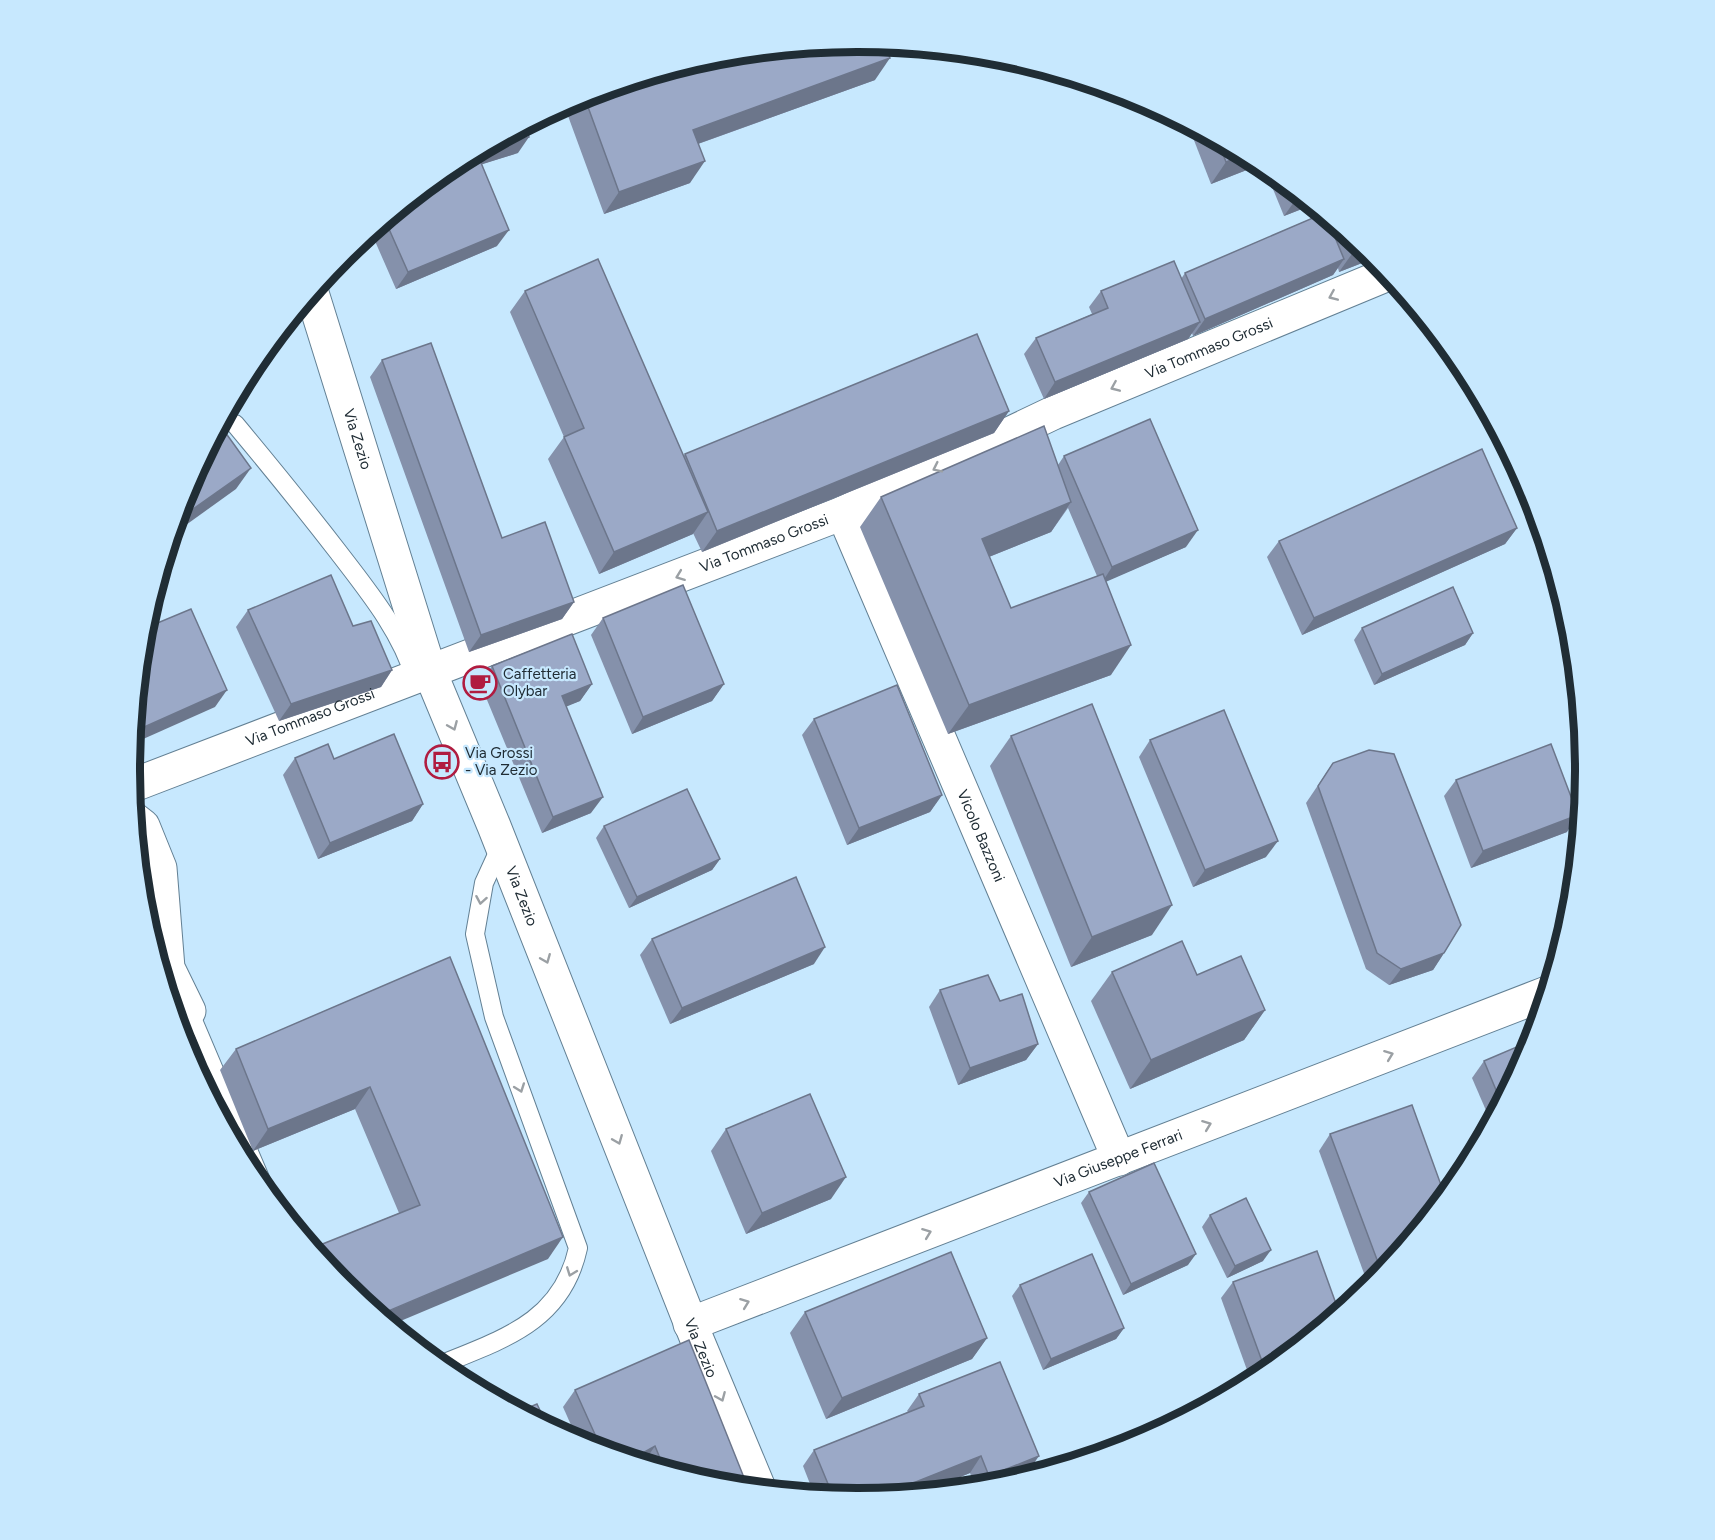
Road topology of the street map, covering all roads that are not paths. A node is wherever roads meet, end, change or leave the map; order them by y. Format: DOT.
graph roads {
  1 [pos="1379,278"];
  2 [pos="314,301"];
  3 [pos="235,424"];
  4 [pos="843,513"];
  5 [pos="423,675"];
  6 [pos="141,782"];
  7 [pos="143,826"];
  8 [pos="501,846"];
  9 [pos="1538,996"];
  10 [pos="189,1011"];
  11 [pos="246,1144"];
  12 [pos="1119,1159"];
  13 [pos="690,1324"];
  14 [pos="450,1361"];
  15 [pos="756,1480"];
  1 -- 4 [label="street, Via Tommaso Grossi, one-way"];
  2 -- 5 [label="street, Via Zezio"];
  3 -- 5 [label="lane"];
  4 -- 5 [label="street, Via Tommaso Grossi, one-way"];
  4 -- 12 [label="street, Vicolo Bazzoni"];
  5 -- 6 [label="street, Via Tommaso Grossi"];
  5 -- 8 [label="street, Via Zezio, one-way"];
  7 -- 10 [label="street"];
  8 -- 13 [label="street, Via Zezio, one-way"];
  8 -- 14 [label="lane, one-way"];
  12 -- 9 [label="street, Via Giuseppe Ferrari, one-way"];
  10 -- 11 [label="lane"];
  13 -- 12 [label="street, Via Giuseppe Ferrari, one-way"];
  13 -- 15 [label="street, Via Zezio, one-way"];
}
